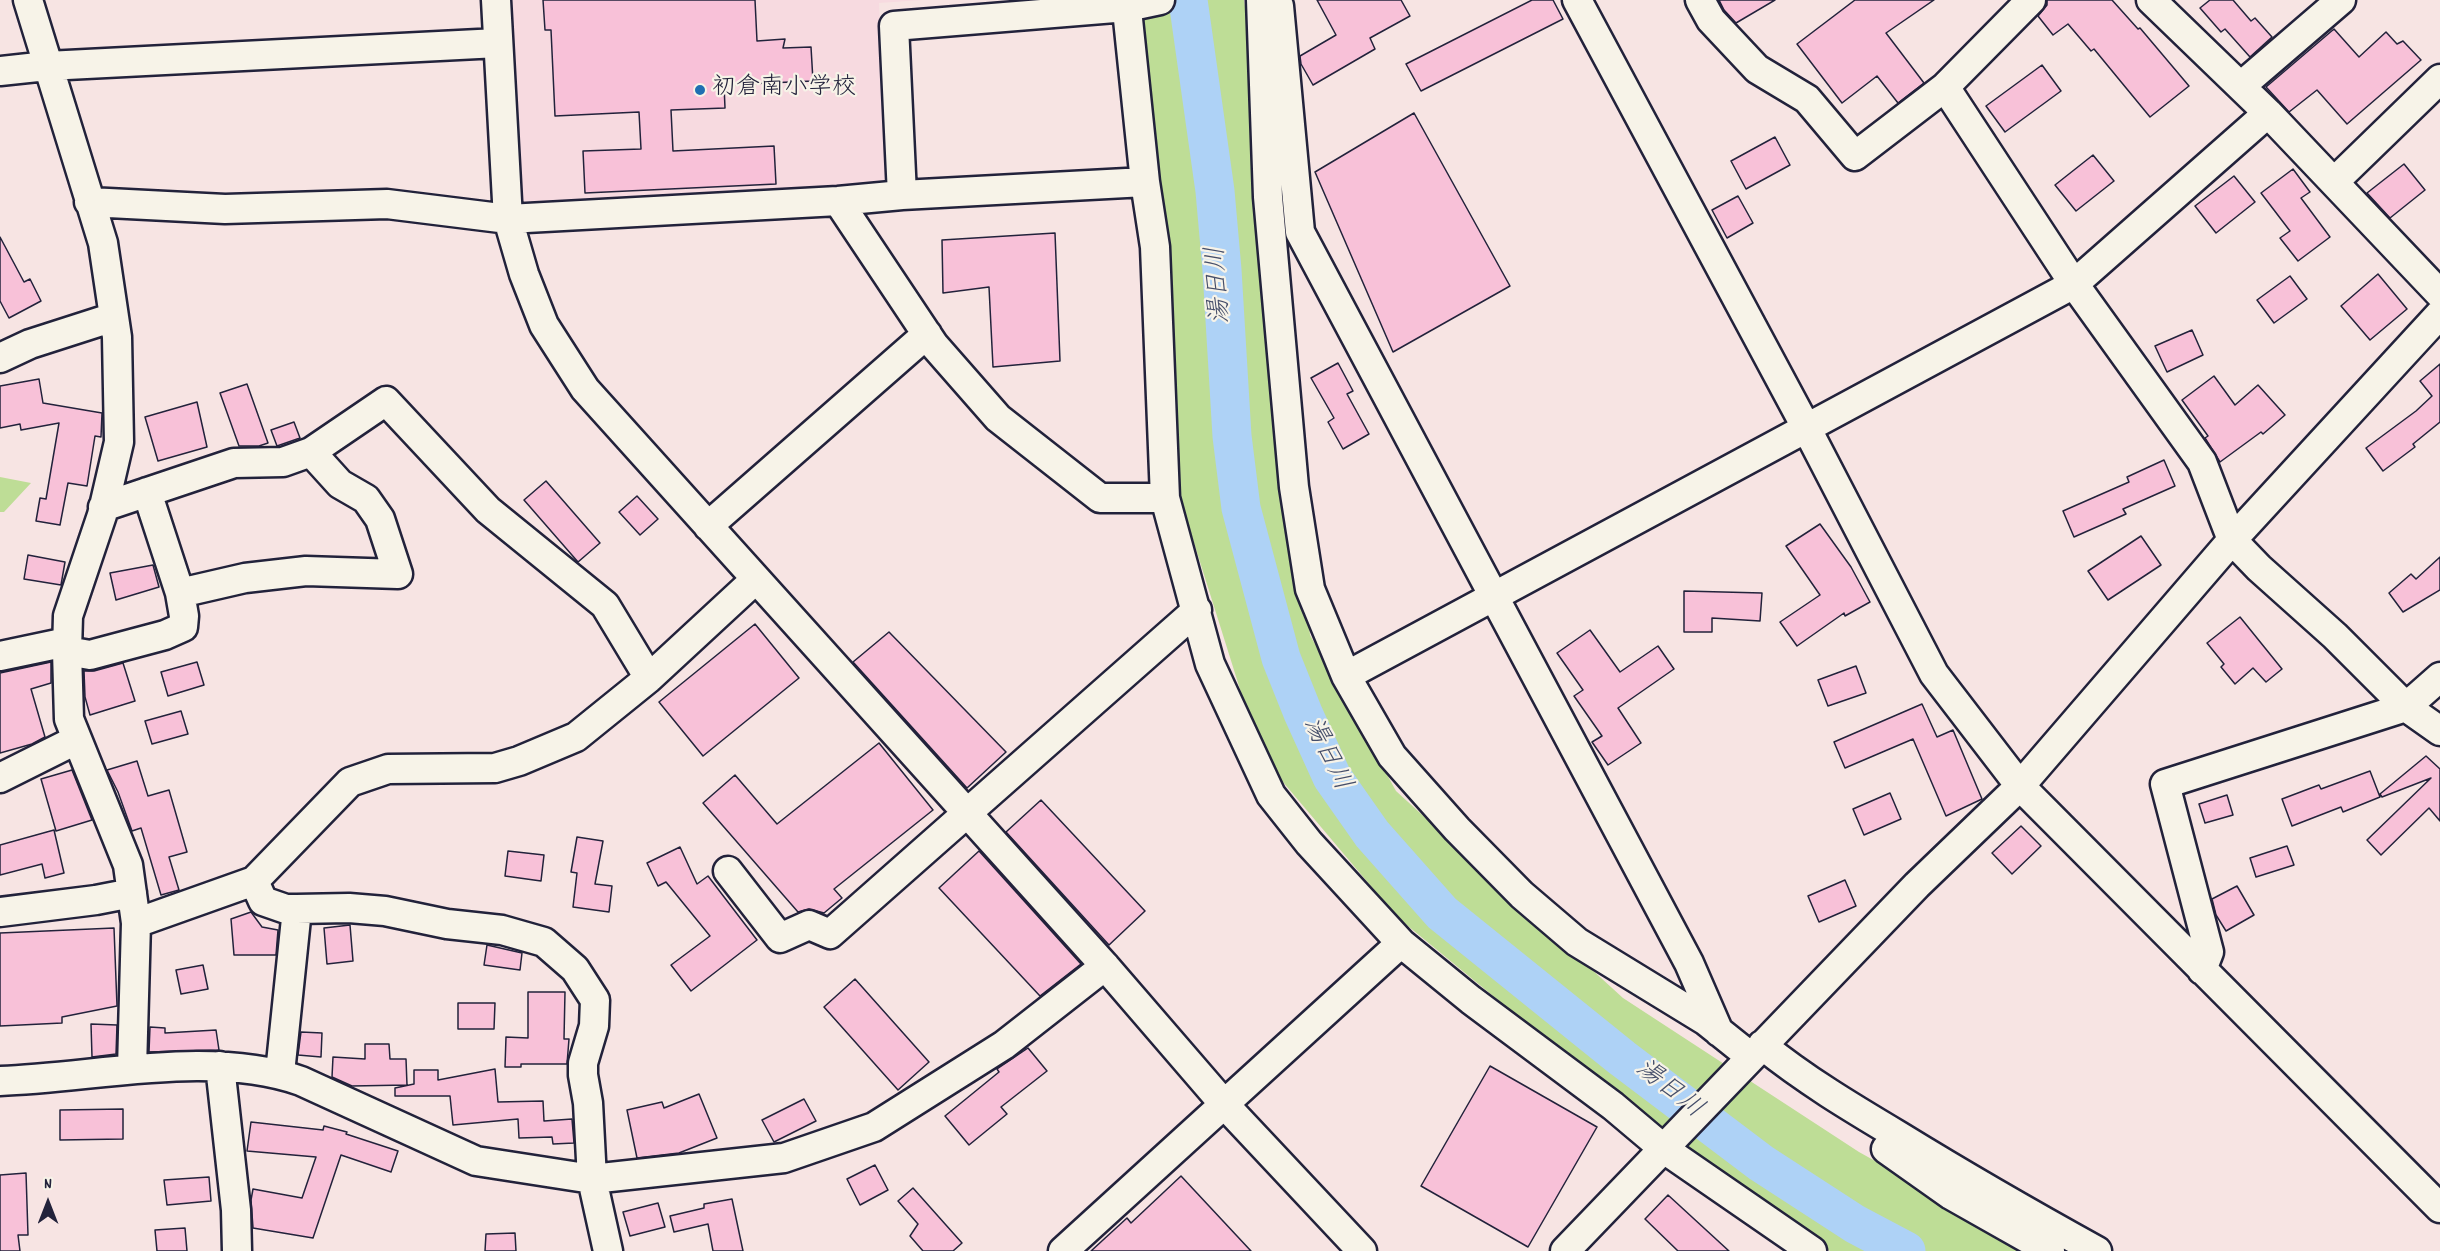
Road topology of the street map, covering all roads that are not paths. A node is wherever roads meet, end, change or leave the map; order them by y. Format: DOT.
graph roads {
  1 [pos="28,0"];
  2 [pos="496,0"];
  3 [pos="1261,0"];
  4 [pos="1274,0"];
  5 [pos="1577,0"];
  6 [pos="1700,0"];
  7 [pos="2031,0"];
  8 [pos="2151,0"];
  9 [pos="2341,0"];
  10 [pos="1137,3"];
  11 [pos="498,43"];
  12 [pos="47,66"];
  13 [pos="0,71"];
  14 [pos="2440,80"];
  15 [pos="2241,86"];
  16 [pos="1945,87"];
  17 [pos="2268,113"];
  18 [pos="1145,182"];
  19 [pos="2334,182"];
  20 [pos="902,195"];
  21 [pos="838,201"];
  22 [pos="89,202"];
  23 [pos="508,219"];
  24 [pos="2074,284"];
  25 [pos="2440,294"];
  26 [pos="2440,314"];
  27 [pos="114,317"];
  28 [pos="927,334"];
  29 [pos="0,358"];
  30 [pos="1807,429"];
  31 [pos="311,452"];
  32 [pos="147,492"];
  33 [pos="1165,498"];
  34 [pos="103,507"];
  35 [pos="708,526"];
  36 [pos="2232,540"];
  37 [pos="756,579"];
  38 [pos="180,592"];
  39 [pos="1493,597"];
  40 [pos="1197,610"];
  41 [pos="67,647"];
  42 [pos="0,656"];
  43 [pos="1346,676"];
  44 [pos="2440,677"];
  45 [pos="650,678"];
  46 [pos="2406,707"];
  47 [pos="2440,730"];
  48 [pos="76,740"];
  49 [pos="0,778"];
  50 [pos="2020,786"];
  51 [pos="967,813"];
  52 [pos="728,871"];
  53 [pos="254,881"];
  54 [pos="132,893"];
  55 [pos="297,909"];
  56 [pos="0,912"];
  57 [pos="136,923"];
  58 [pos="1401,944"];
  59 [pos="1105,966"];
  60 [pos="2202,970"];
  61 [pos="1720,1032"];
  62 [pos="1754,1054"];
  63 [pos="220,1066"];
  64 [pos="132,1069"];
  65 [pos="280,1074"];
  66 [pos="0,1081"];
  67 [pos="1224,1104"];
  68 [pos="1847,1105"];
  69 [pos="1665,1149"];
  70 [pos="592,1179"];
  71 [pos="2440,1208"];
  72 [pos="237,1251"];
  73 [pos="608,1251"];
  74 [pos="1063,1251"];
  75 [pos="1362,1251"];
  76 [pos="1565,1251"];
  77 [pos="1812,1251"];
  78 [pos="2050,1251"];
  79 [pos="2097,1251"];
  1 -- 12 [label="street"];
  2 -- 11 [label="street"];
  3 -- 43 [label="street"];
  4 -- 39 [label="street"];
  5 -- 30 [label="street"];
  6 -- 16 [label="street"];
  7 -- 16 [label="street"];
  8 -- 15 [label="street"];
  9 -- 15 [label="street"];
  10 -- 18 [label="street"];
  10 -- 20 [label="street"];
  11 -- 12 [label="street"];
  11 -- 23 [label="street"];
  12 -- 13 [label="street"];
  12 -- 22 [label="street"];
  14 -- 19 [label="street"];
  15 -- 17 [label="street"];
  16 -- 24 [label="street"];
  17 -- 19 [label="street"];
  17 -- 24 [label="street"];
  18 -- 20 [label="street"];
  18 -- 33 [label="street"];
  19 -- 25 [label="street"];
  20 -- 21 [label="street"];
  21 -- 23 [label="street"];
  21 -- 28 [label="street"];
  22 -- 23 [label="street"];
  22 -- 27 [label="street"];
  23 -- 35 [label="street"];
  24 -- 30 [label="street"];
  24 -- 36 [label="street"];
  26 -- 36 [label="street"];
  27 -- 29 [label="street"];
  27 -- 34 [label="street"];
  28 -- 33 [label="street"];
  28 -- 35 [label="street"];
  30 -- 39 [label="street"];
  30 -- 50 [label="street"];
  31 -- 32 [label="street"];
  31 -- 38 [label="street"];
  31 -- 45 [label="street"];
  32 -- 34 [label="street"];
  32 -- 38 [label="street"];
  33 -- 40 [label="street"];
  34 -- 41 [label="street"];
  35 -- 37 [label="street"];
  36 -- 46 [label="street"];
  36 -- 50 [label="street"];
  37 -- 45 [label="street"];
  37 -- 51 [label="street"];
  38 -- 41 [label="street"];
  39 -- 43 [label="street"];
  39 -- 61 [label="street"];
  40 -- 51 [label="street"];
  40 -- 58 [label="street"];
  41 -- 42 [label="street"];
  41 -- 48 [label="street"];
  43 -- 61 [label="street"];
  44 -- 46 [label="street"];
  45 -- 53 [label="street"];
  46 -- 47 [label="street"];
  46 -- 60 [label="street"];
  48 -- 49 [label="street"];
  48 -- 54 [label="street"];
  50 -- 60 [label="street"];
  50 -- 62 [label="street"];
  51 -- 52 [label="street"];
  51 -- 59 [label="street"];
  53 -- 55 [label="street"];
  53 -- 57 [label="street"];
  54 -- 56 [label="street"];
  54 -- 57 [label="street"];
  55 -- 65 [label="street"];
  55 -- 70 [label="street"];
  57 -- 64 [label="street"];
  58 -- 67 [label="street"];
  58 -- 69 [label="street"];
  59 -- 67 [label="street"];
  59 -- 70 [label="street"];
  60 -- 71 [label="street"];
  61 -- 62 [label="street"];
  62 -- 68 [label="street"];
  62 -- 69 [label="street"];
  63 -- 64 [label="street"];
  63 -- 65 [label="street"];
  63 -- 72 [label="street"];
  64 -- 66 [label="street"];
  65 -- 70 [label="street"];
  67 -- 74 [label="street"];
  67 -- 75 [label="street"];
  68 -- 78 [label="street"];
  68 -- 79 [label="street"];
  69 -- 76 [label="street"];
  69 -- 77 [label="street"];
  70 -- 73 [label="street"];
}
